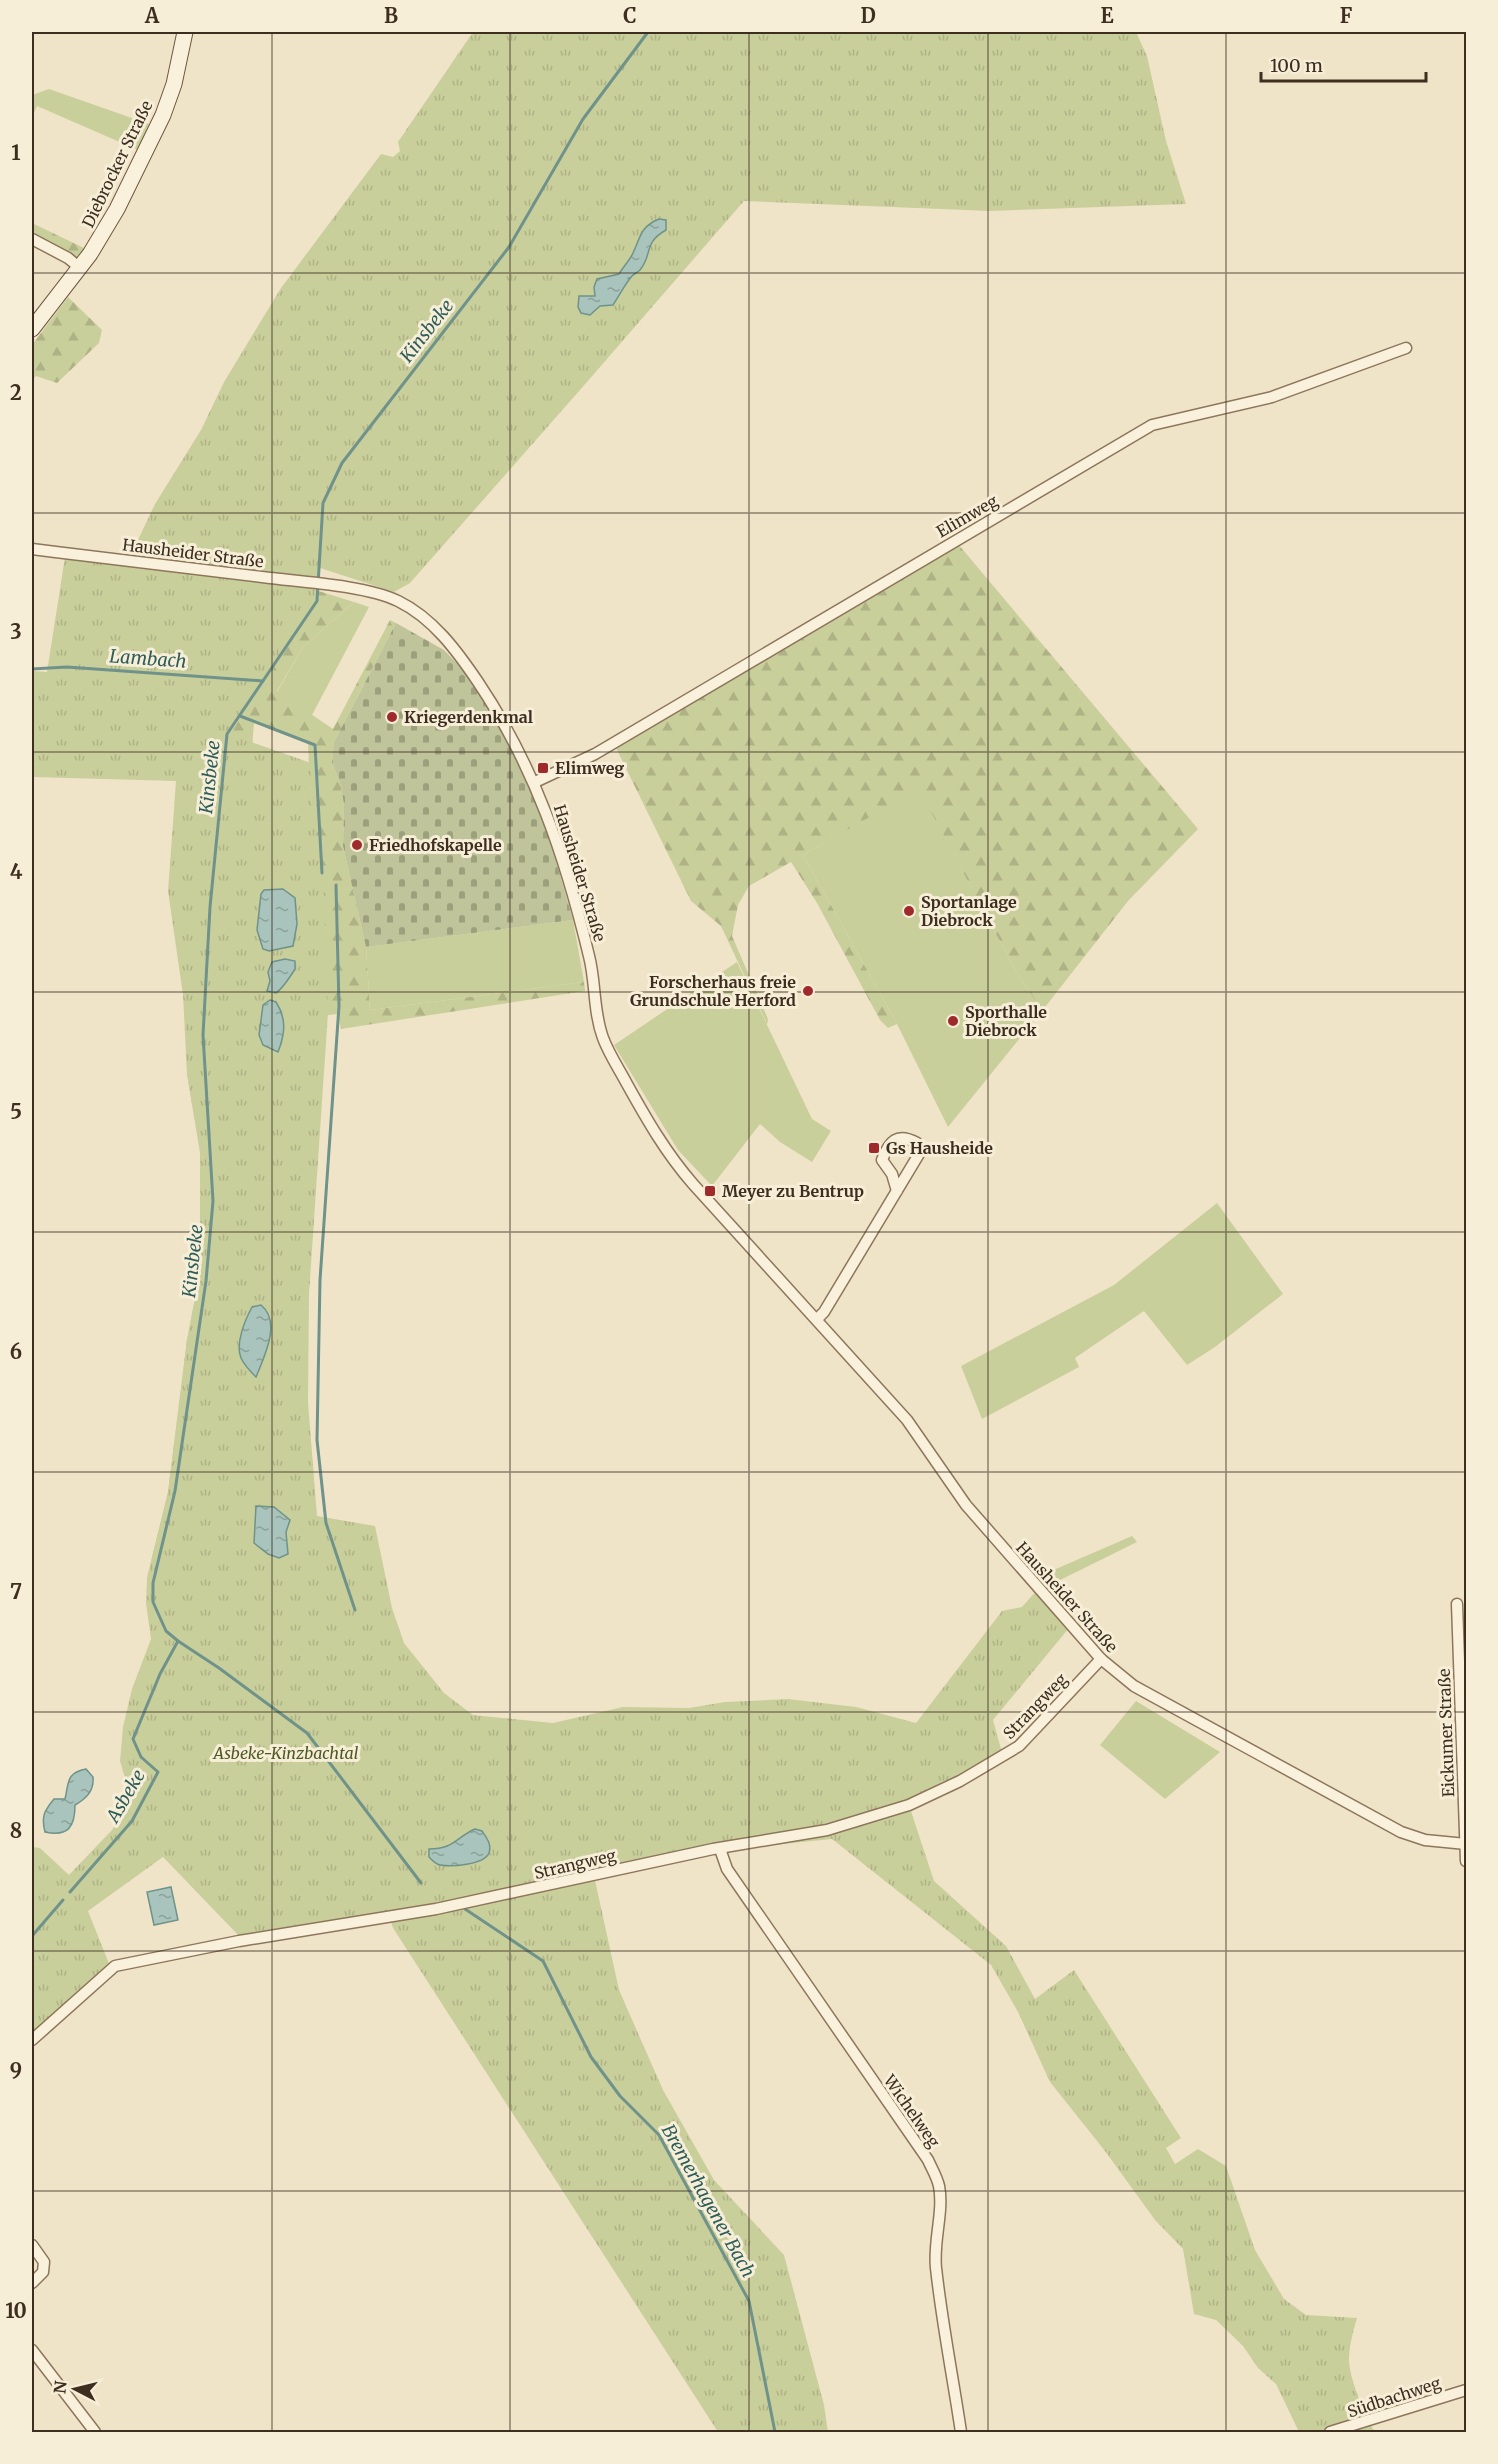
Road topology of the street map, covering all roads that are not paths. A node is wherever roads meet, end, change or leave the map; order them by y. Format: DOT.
graph roads {
  1 [pos="185,32"];
  2 [pos="32,239"];
  3 [pos="80,268"];
  4 [pos="32,329"];
  5 [pos="1406,348"];
  6 [pos="32,549"];
  7 [pos="535,782"];
  8 [pos="897,1191"];
  9 [pos="817,1319"];
  10 [pos="1457,1605"];
  11 [pos="1101,1659"];
  12 [pos="1466,1844"];
  13 [pos="720,1849"];
  14 [pos="1467,1861"];
  15 [pos="32,2040"];
  16 [pos="32,2245"];
  17 [pos="32,2283"];
  18 [pos="32,2350"];
  19 [pos="1467,2390"];
  20 [pos="95,2433"];
  21 [pos="961,2433"];
  22 [pos="1330,2433"];
  1 -- 3 [label="main road, Diebrocker Straße"];
  2 -- 3 [label="street"];
  3 -- 4 [label="main road, Diebrocker Straße"];
  5 -- 7 [label="street, Elimweg"];
  6 -- 7 [label="street, Hausheider Straße"];
  7 -- 9 [label="street, Hausheider Straße"];
  8 -- 8 [label="street"];
  8 -- 9 [label="street"];
  9 -- 11 [label="street, Hausheider Straße"];
  10 -- 12 [label="street, Eickumer Straße"];
  11 -- 12 [label="street, Hausheider Straße"];
  11 -- 13 [label="street, Strangweg"];
  12 -- 14 [label="street, Eickumer Straße"];
  13 -- 15 [label="street, Strangweg"];
  13 -- 21 [label="street, Wichelweg"];
  16 -- 17 [label="street"];
  18 -- 20 [label="street"];
  19 -- 22 [label="street, Südbachweg"];
}
